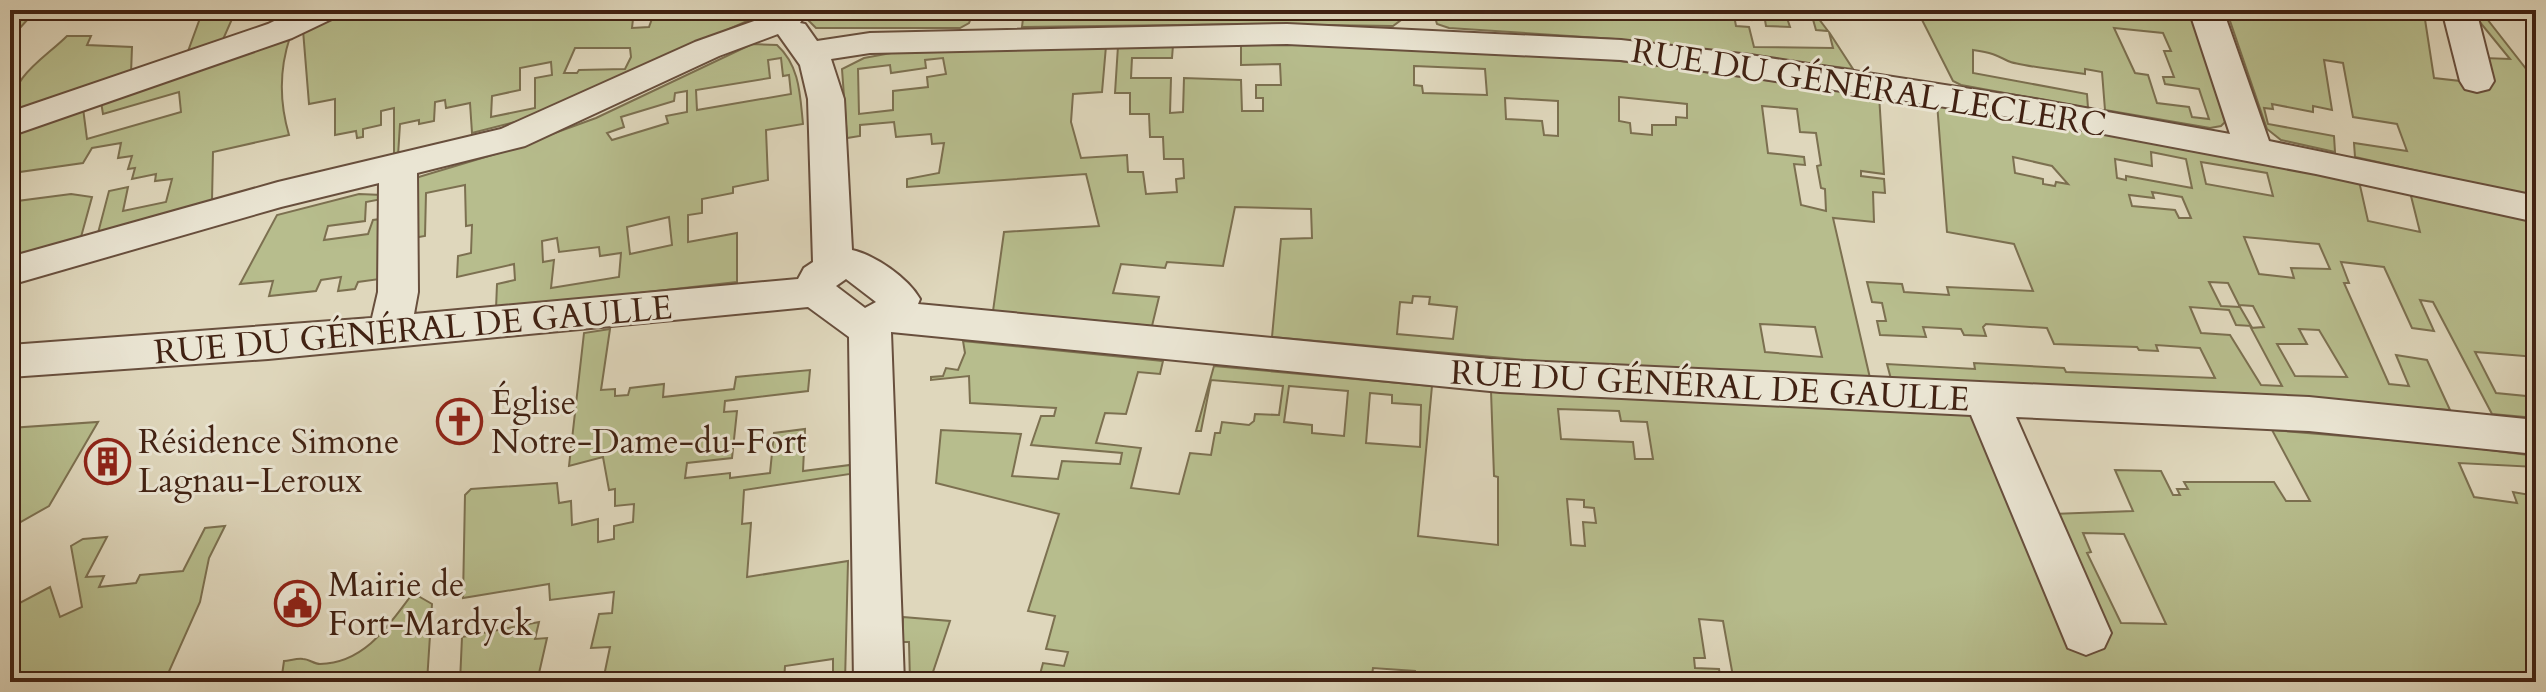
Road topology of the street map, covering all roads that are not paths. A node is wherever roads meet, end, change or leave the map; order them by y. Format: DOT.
graph roads {
  1 [pos="324,10"];
  2 [pos="2206,10"];
  3 [pos="2459,10"];
  4 [pos="782,15"];
  5 [pos="987,24"];
  6 [pos="1420,24"];
  7 [pos="810,52"];
  8 [pos="2477,81"];
  9 [pos="10,124"];
  10 [pos="2253,149"];
  11 [pos="398,167"];
  12 [pos="2536,209"];
  13 [pos="10,271"];
  14 [pos="824,281"];
  15 [pos="878,320"];
  16 [pos="389,332"];
  17 [pos="10,361"];
  18 [pos="1987,400"];
  19 [pos="2536,437"];
  20 [pos="2086,633"];
  21 [pos="879,682"];
  1 -- 9 [label="street"];
  2 -- 10 [label="street"];
  3 -- 8 [label="street"];
  4 -- 7 [label="street"];
  4 -- 11 [label="street"];
  5 -- 6 [label="street, RUE DU GÉNÉRAL LECLERC"];
  5 -- 7 [label="street, RUE DU GÉNÉRAL LECLERC"];
  6 -- 10 [label="street, RUE DU GÉNÉRAL LECLERC"];
  7 -- 14 [label="street"];
  10 -- 12 [label="street, RUE DU GÉNÉRAL LECLERC"];
  11 -- 13 [label="street"];
  11 -- 16 [label="street"];
  14 -- 15 [label="street, RUE DU GÉNÉRAL DE GAULLE"];
  14 -- 16 [label="street, RUE DU GÉNÉRAL DE GAULLE"];
  15 -- 18 [label="street, RUE DU GÉNÉRAL DE GAULLE"];
  15 -- 21 [label="street"];
  16 -- 17 [label="street, RUE DU GÉNÉRAL DE GAULLE"];
  18 -- 19 [label="street, RUE DU GÉNÉRAL DE GAULLE"];
  18 -- 20 [label="street"];
}
